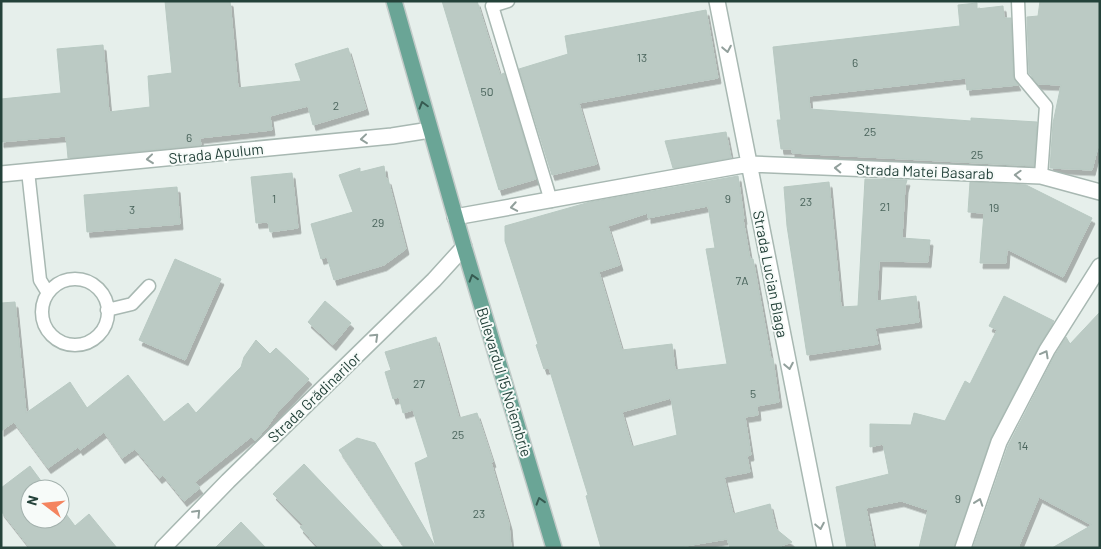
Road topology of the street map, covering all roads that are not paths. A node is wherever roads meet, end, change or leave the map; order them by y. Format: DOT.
graph roads {
  1 [pos="394,1"];
  2 [pos="508,1"];
  3 [pos="717,1"];
  4 [pos="1018,1"];
  5 [pos="430,130"];
  6 [pos="749,164"];
  7 [pos="28,171"];
  8 [pos="1,174"];
  9 [pos="1042,176"];
  10 [pos="1100,192"];
  11 [pos="551,201"];
  12 [pos="455,217"];
  13 [pos="464,247"];
  14 [pos="1100,266"];
  15 [pos="149,286"];
  16 [pos="48,294"];
  17 [pos="107,310"];
  18 [pos="163,548"];
  19 [pos="554,548"];
  20 [pos="825,548"];
  21 [pos="963,548"];
  5 -- 1 [label="main road, Bulevardul 15 Noiembrie, one-way"];
  2 -- 11 [label="lane"];
  3 -- 6 [label="street, Strada Lucian Blaga, one-way"];
  4 -- 9 [label="lane"];
  5 -- 7 [label="street, Strada Apulum, one-way"];
  5 -- 12 [label="main road, Bulevardul 15 Noiembrie"];
  9 -- 6 [label="street, Strada Matei Basarab, one-way"];
  6 -- 11 [label="street, Strada Matei Basarab"];
  6 -- 20 [label="street, Strada Lucian Blaga, one-way"];
  7 -- 8 [label="street, Strada Apulum"];
  7 -- 16 [label="lane"];
  9 -- 10 [label="street, Strada Matei Basarab"];
  11 -- 12 [label="street, one-way"];
  12 -- 13 [label="main road, Bulevardul 15 Noiembrie"];
  18 -- 13 [label="street, Strada Grădinarilor, one-way"];
  19 -- 13 [label="main road, Bulevardul 15 Noiembrie, one-way"];
  21 -- 14 [label="street, one-way"];
  15 -- 17 [label="lane"];
  16 -- 17 [label="lane"];
  16 -- 17 [label="lane"];
}
